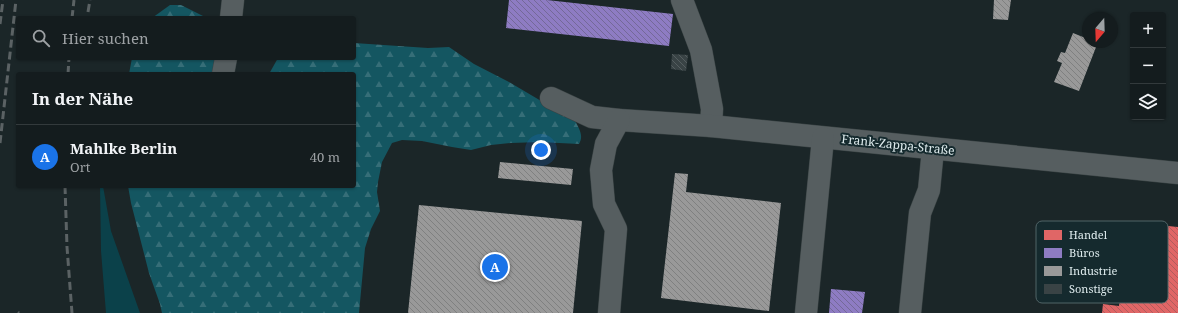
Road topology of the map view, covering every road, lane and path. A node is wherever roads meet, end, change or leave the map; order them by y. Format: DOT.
graph roads {
  1 [pos="233,0"];
  2 [pos="682,0"];
  3 [pos="231,16"];
  4 [pos="226,60"];
  5 [pos="223,72"];
  6 [pos="551,98"];
  7 [pos="619,120"];
  8 [pos="711,126"];
  9 [pos="823,138"];
  10 [pos="933,149"];
  11 [pos="1178,173"];
  12 [pos="608,313"];
  13 [pos="806,313"];
  14 [pos="910,313"];
  1 -- 3 [label="street"];
  2 -- 8 [label="street"];
  4 -- 5 [label="street"];
  6 -- 7 [label="street, Frank-Zappa-Straße"];
  7 -- 8 [label="street, Frank-Zappa-Straße"];
  7 -- 12 [label="street"];
  8 -- 9 [label="street, Frank-Zappa-Straße"];
  9 -- 10 [label="street, Frank-Zappa-Straße"];
  9 -- 13 [label="street"];
  10 -- 11 [label="street, Frank-Zappa-Straße"];
  10 -- 14 [label="street"];
}
